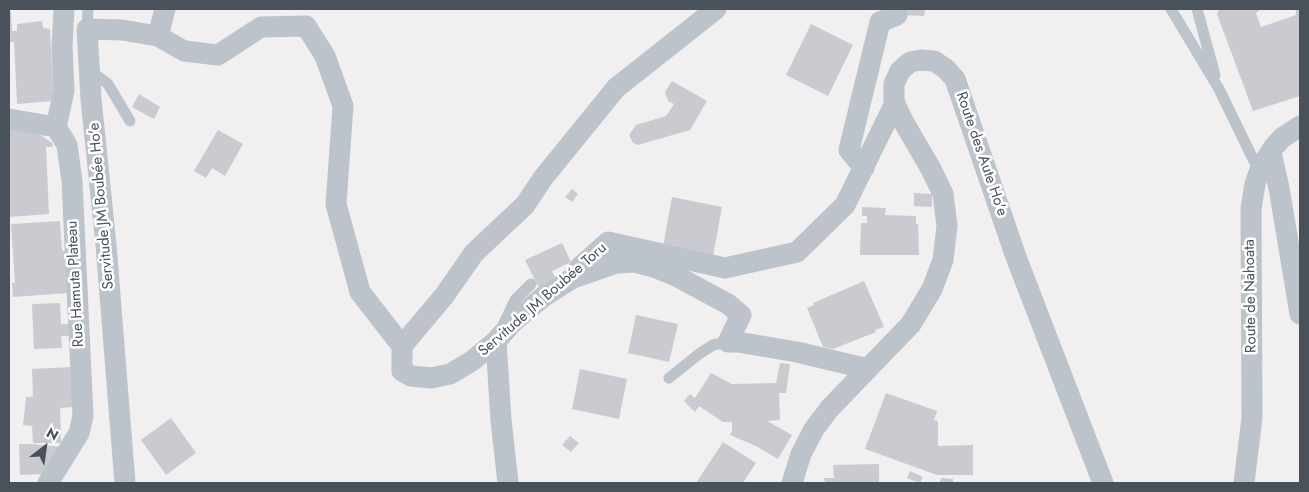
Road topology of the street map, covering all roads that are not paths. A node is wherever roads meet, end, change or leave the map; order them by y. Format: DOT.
graph roads {
  1 [pos="64,9"];
  2 [pos="165,9"];
  3 [pos="716,9"];
  4 [pos="1171,9"];
  5 [pos="1197,9"];
  6 [pos="897,15"];
  7 [pos="88,19"];
  8 [pos="158,36"];
  9 [pos="90,70"];
  10 [pos="1218,89"];
  11 [pos="895,103"];
  12 [pos="9,119"];
  13 [pos="130,120"];
  14 [pos="1300,126"];
  15 [pos="56,127"];
  16 [pos="1266,159"];
  17 [pos="864,168"];
  18 [pos="574,278"];
  19 [pos="531,284"];
  20 [pos="1300,314"];
  21 [pos="496,341"];
  22 [pos="728,342"];
  23 [pos="402,346"];
  24 [pos="868,368"];
  25 [pos="669,378"];
  26 [pos="48,483"];
  27 [pos="125,483"];
  28 [pos="508,483"];
  29 [pos="792,483"];
  30 [pos="1103,483"];
  31 [pos="1244,483"];
  1 -- 15 [label="street"];
  2 -- 8 [label="street"];
  3 -- 23 [label="street"];
  4 -- 10 [label="lane"];
  5 -- 10 [label="lane"];
  6 -- 17 [label="street"];
  7 -- 8 [label="street, Servitude JM Boubée Ho'e"];
  7 -- 9 [label="street, Servitude JM Boubée Ho'e"];
  8 -- 23 [label="street"];
  9 -- 13 [label="lane"];
  9 -- 27 [label="street, Servitude JM Boubée Ho'e"];
  10 -- 16 [label="lane"];
  11 -- 17 [label="street, Servitude JM Boubée Toru"];
  11 -- 24 [label="street, Route des Aute Ho'e"];
  11 -- 30 [label="street, Route des Aute Ho'e"];
  12 -- 15 [label="street"];
  14 -- 16 [label="street, Route de Nahoata"];
  15 -- 26 [label="street, Rue Hamuta Plateau"];
  16 -- 20 [label="street"];
  16 -- 31 [label="street, Route de Nahoata"];
  17 -- 18 [label="street, Servitude JM Boubée Toru"];
  18 -- 21 [label="street, Servitude JM Boubée Toru"];
  18 -- 22 [label="street"];
  19 -- 21 [label="lane"];
  21 -- 23 [label="street, Servitude JM Boubée Toru"];
  21 -- 28 [label="street"];
  22 -- 24 [label="street"];
  22 -- 25 [label="lane"];
  24 -- 29 [label="street, Route des Aute Ho'e"];
}
